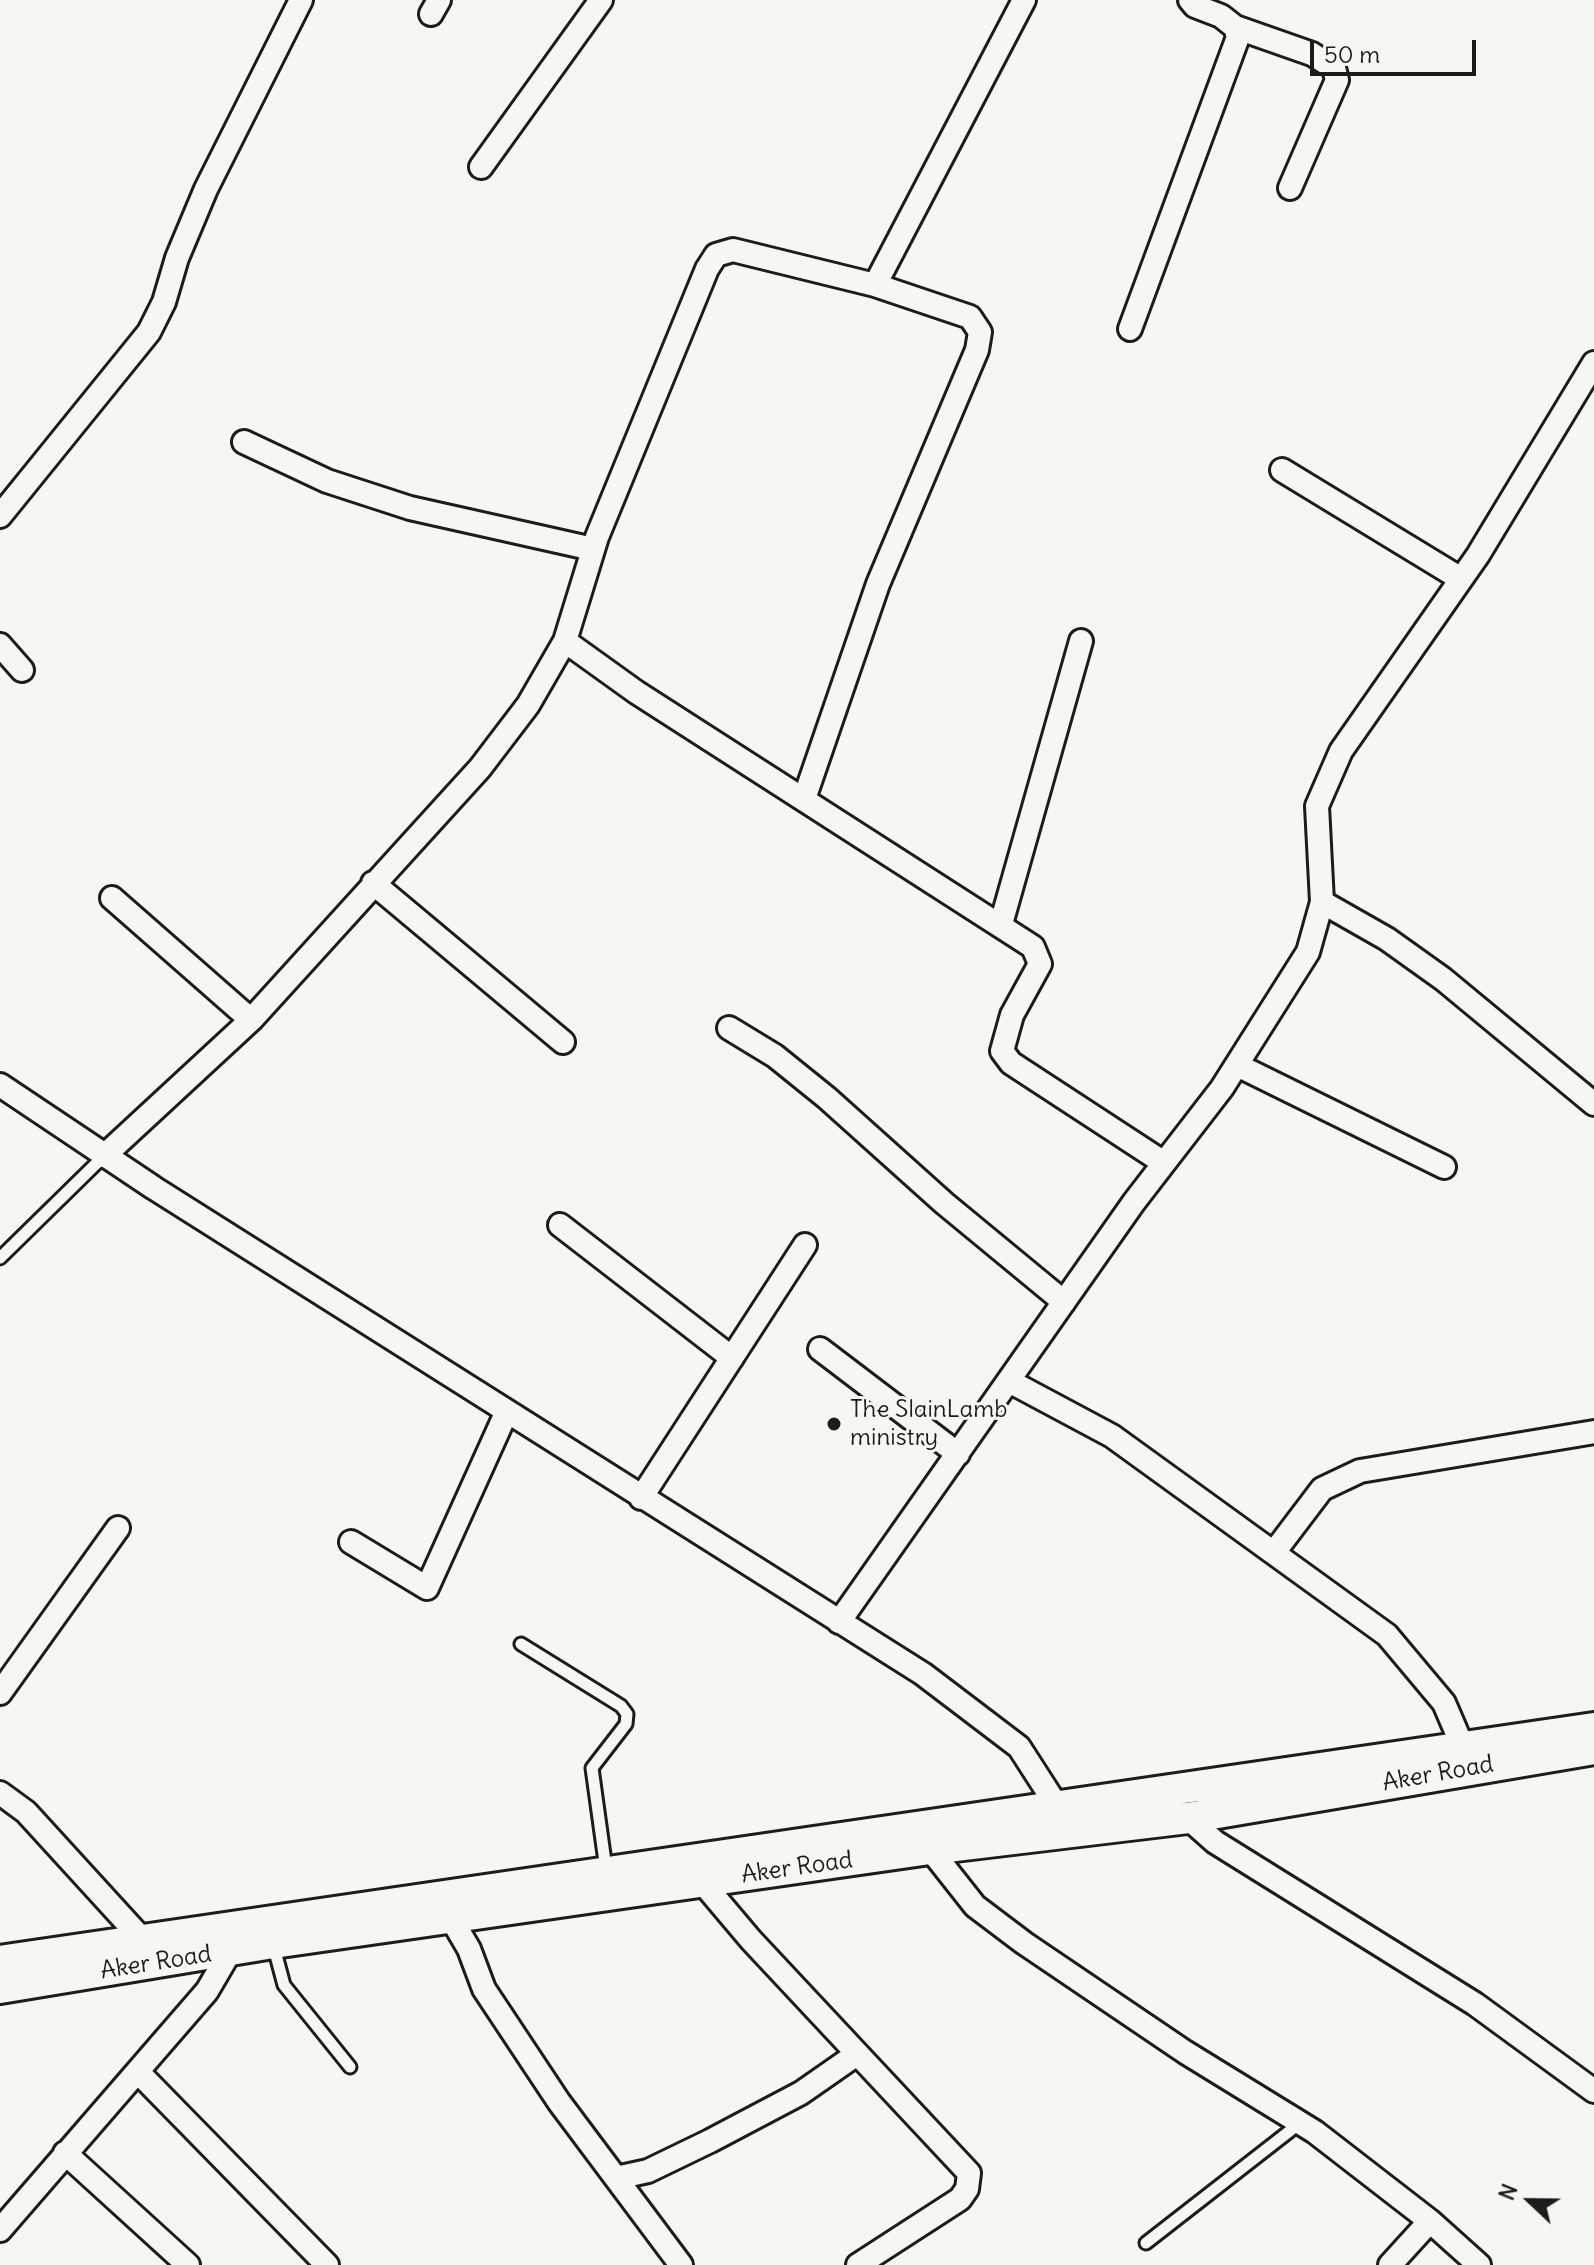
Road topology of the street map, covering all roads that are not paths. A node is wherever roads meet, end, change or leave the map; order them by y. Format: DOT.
graph roads {
  1 [pos="301,0"];
  2 [pos="601,0"];
  3 [pos="1024,0"];
  4 [pos="1190,0"];
  5 [pos="1235,27"];
  6 [pos="481,167"];
  7 [pos="1290,188"];
  8 [pos="875,285"];
  9 [pos="1130,329"];
  10 [pos="1594,363"];
  11 [pos="244,442"];
  12 [pos="1282,470"];
  13 [pos="0,516"];
  14 [pos="593,549"];
  15 [pos="1461,579"];
  16 [pos="565,641"];
  17 [pos="1081,641"];
  18 [pos="0,645"];
  19 [pos="22,670"];
  20 [pos="804,799"];
  21 [pos="373,883"];
  22 [pos="112,898"];
  23 [pos="1322,902"];
  24 [pos="1001,924"];
  25 [pos="251,1020"];
  26 [pos="729,1028"];
  27 [pos="563,1042"];
  28 [pos="1237,1065"];
  29 [pos="0,1085"];
  30 [pos="1594,1104"];
  31 [pos="104,1156"];
  32 [pos="1164,1163"];
  33 [pos="1444,1167"];
  34 [pos="560,1225"];
  35 [pos="805,1245"];
  36 [pos="0,1258"];
  37 [pos="1064,1302"];
  38 [pos="820,1349"];
  39 [pos="732,1358"];
  40 [pos="1009,1381"];
  41 [pos="507,1411"];
  42 [pos="1594,1432"];
  43 [pos="958,1454"];
  44 [pos="641,1498"];
  45 [pos="118,1528"];
  46 [pos="351,1542"];
  47 [pos="1275,1551"];
  48 [pos="839,1622"];
  49 [pos="521,1644"];
  50 [pos="0,1693"];
  51 [pos="1594,1728"];
  52 [pos="1462,1745"];
  53 [pos="1594,1749"];
  54 [pos="0,1793"];
  55 [pos="1057,1806"];
  56 [pos="1188,1818"];
  57 [pos="930,1849"];
  58 [pos="607,1874"];
  59 [pos="702,1882"];
  60 [pos="572,1890"];
  61 [pos="452,1920"];
  62 [pos="142,1939"];
  63 [pos="273,1943"];
  64 [pos="231,1950"];
  65 [pos="0,1961"];
  66 [pos="0,1988"];
  67 [pos="857,2054"];
  68 [pos="350,2067"];
  69 [pos="138,2072"];
  70 [pos="1594,2091"];
  71 [pos="1300,2123"];
  72 [pos="65,2153"];
  73 [pos="616,2178"];
  74 [pos="1430,2221"];
  75 [pos="0,2230"];
  76 [pos="1146,2243"];
  77 [pos="188,2265"];
  78 [pos="327,2265"];
  79 [pos="681,2265"];
  80 [pos="858,2265"];
  81 [pos="1390,2265"];
  82 [pos="1479,2265"];
  1 -- 13 [label="street"];
  2 -- 6 [label="street"];
  3 -- 8 [label="street"];
  4 -- 5 [label="street"];
  5 -- 7 [label="street"];
  5 -- 9 [label="street"];
  8 -- 14 [label="street"];
  8 -- 20 [label="street"];
  10 -- 15 [label="street"];
  11 -- 14 [label="street"];
  12 -- 15 [label="street"];
  14 -- 16 [label="street"];
  15 -- 23 [label="street"];
  16 -- 20 [label="street"];
  16 -- 21 [label="street"];
  17 -- 24 [label="street"];
  18 -- 19 [label="street"];
  20 -- 24 [label="street"];
  21 -- 25 [label="street"];
  21 -- 27 [label="street"];
  22 -- 25 [label="street"];
  23 -- 28 [label="street"];
  23 -- 30 [label="street"];
  24 -- 32 [label="street"];
  25 -- 31 [label="street"];
  26 -- 37 [label="street"];
  28 -- 32 [label="street"];
  28 -- 33 [label="street"];
  29 -- 31 [label="street"];
  31 -- 36 [label="lane"];
  31 -- 41 [label="street"];
  32 -- 37 [label="street"];
  34 -- 39 [label="street"];
  35 -- 39 [label="street"];
  37 -- 40 [label="street"];
  38 -- 43 [label="street"];
  39 -- 44 [label="street"];
  40 -- 43 [label="street"];
  40 -- 47 [label="street"];
  41 -- 44 [label="street"];
  41 -- 46 [label="street"];
  42 -- 47 [label="street"];
  43 -- 48 [label="street"];
  44 -- 48 [label="street"];
  45 -- 50 [label="street"];
  47 -- 52 [label="street"];
  48 -- 55 [label="street"];
  49 -- 58 [label="lane"];
  51 -- 52 [label="street, Aker Road"];
  52 -- 55 [label="street, Aker Road"];
  53 -- 56 [label="street, Aker Road"];
  54 -- 62 [label="street"];
  55 -- 58 [label="street, Aker Road"];
  56 -- 57 [label="street, Aker Road"];
  56 -- 70 [label="street"];
  57 -- 59 [label="street, Aker Road"];
  57 -- 71 [label="street"];
  58 -- 60 [label="street, Aker Road"];
  59 -- 60 [label="street, Aker Road"];
  59 -- 67 [label="street"];
  60 -- 61 [label="street, Aker Road"];
  60 -- 62 [label="street, Aker Road"];
  61 -- 63 [label="street, Aker Road"];
  61 -- 73 [label="street"];
  62 -- 65 [label="street, Aker Road"];
  63 -- 64 [label="street, Aker Road"];
  63 -- 68 [label="lane"];
  64 -- 66 [label="street, Aker Road"];
  64 -- 69 [label="street"];
  67 -- 73 [label="street"];
  67 -- 80 [label="street"];
  69 -- 72 [label="street"];
  69 -- 78 [label="street"];
  71 -- 74 [label="street"];
  71 -- 76 [label="lane"];
  72 -- 75 [label="street"];
  72 -- 77 [label="street"];
  73 -- 79 [label="street"];
  74 -- 81 [label="street"];
  74 -- 82 [label="street"];
}
